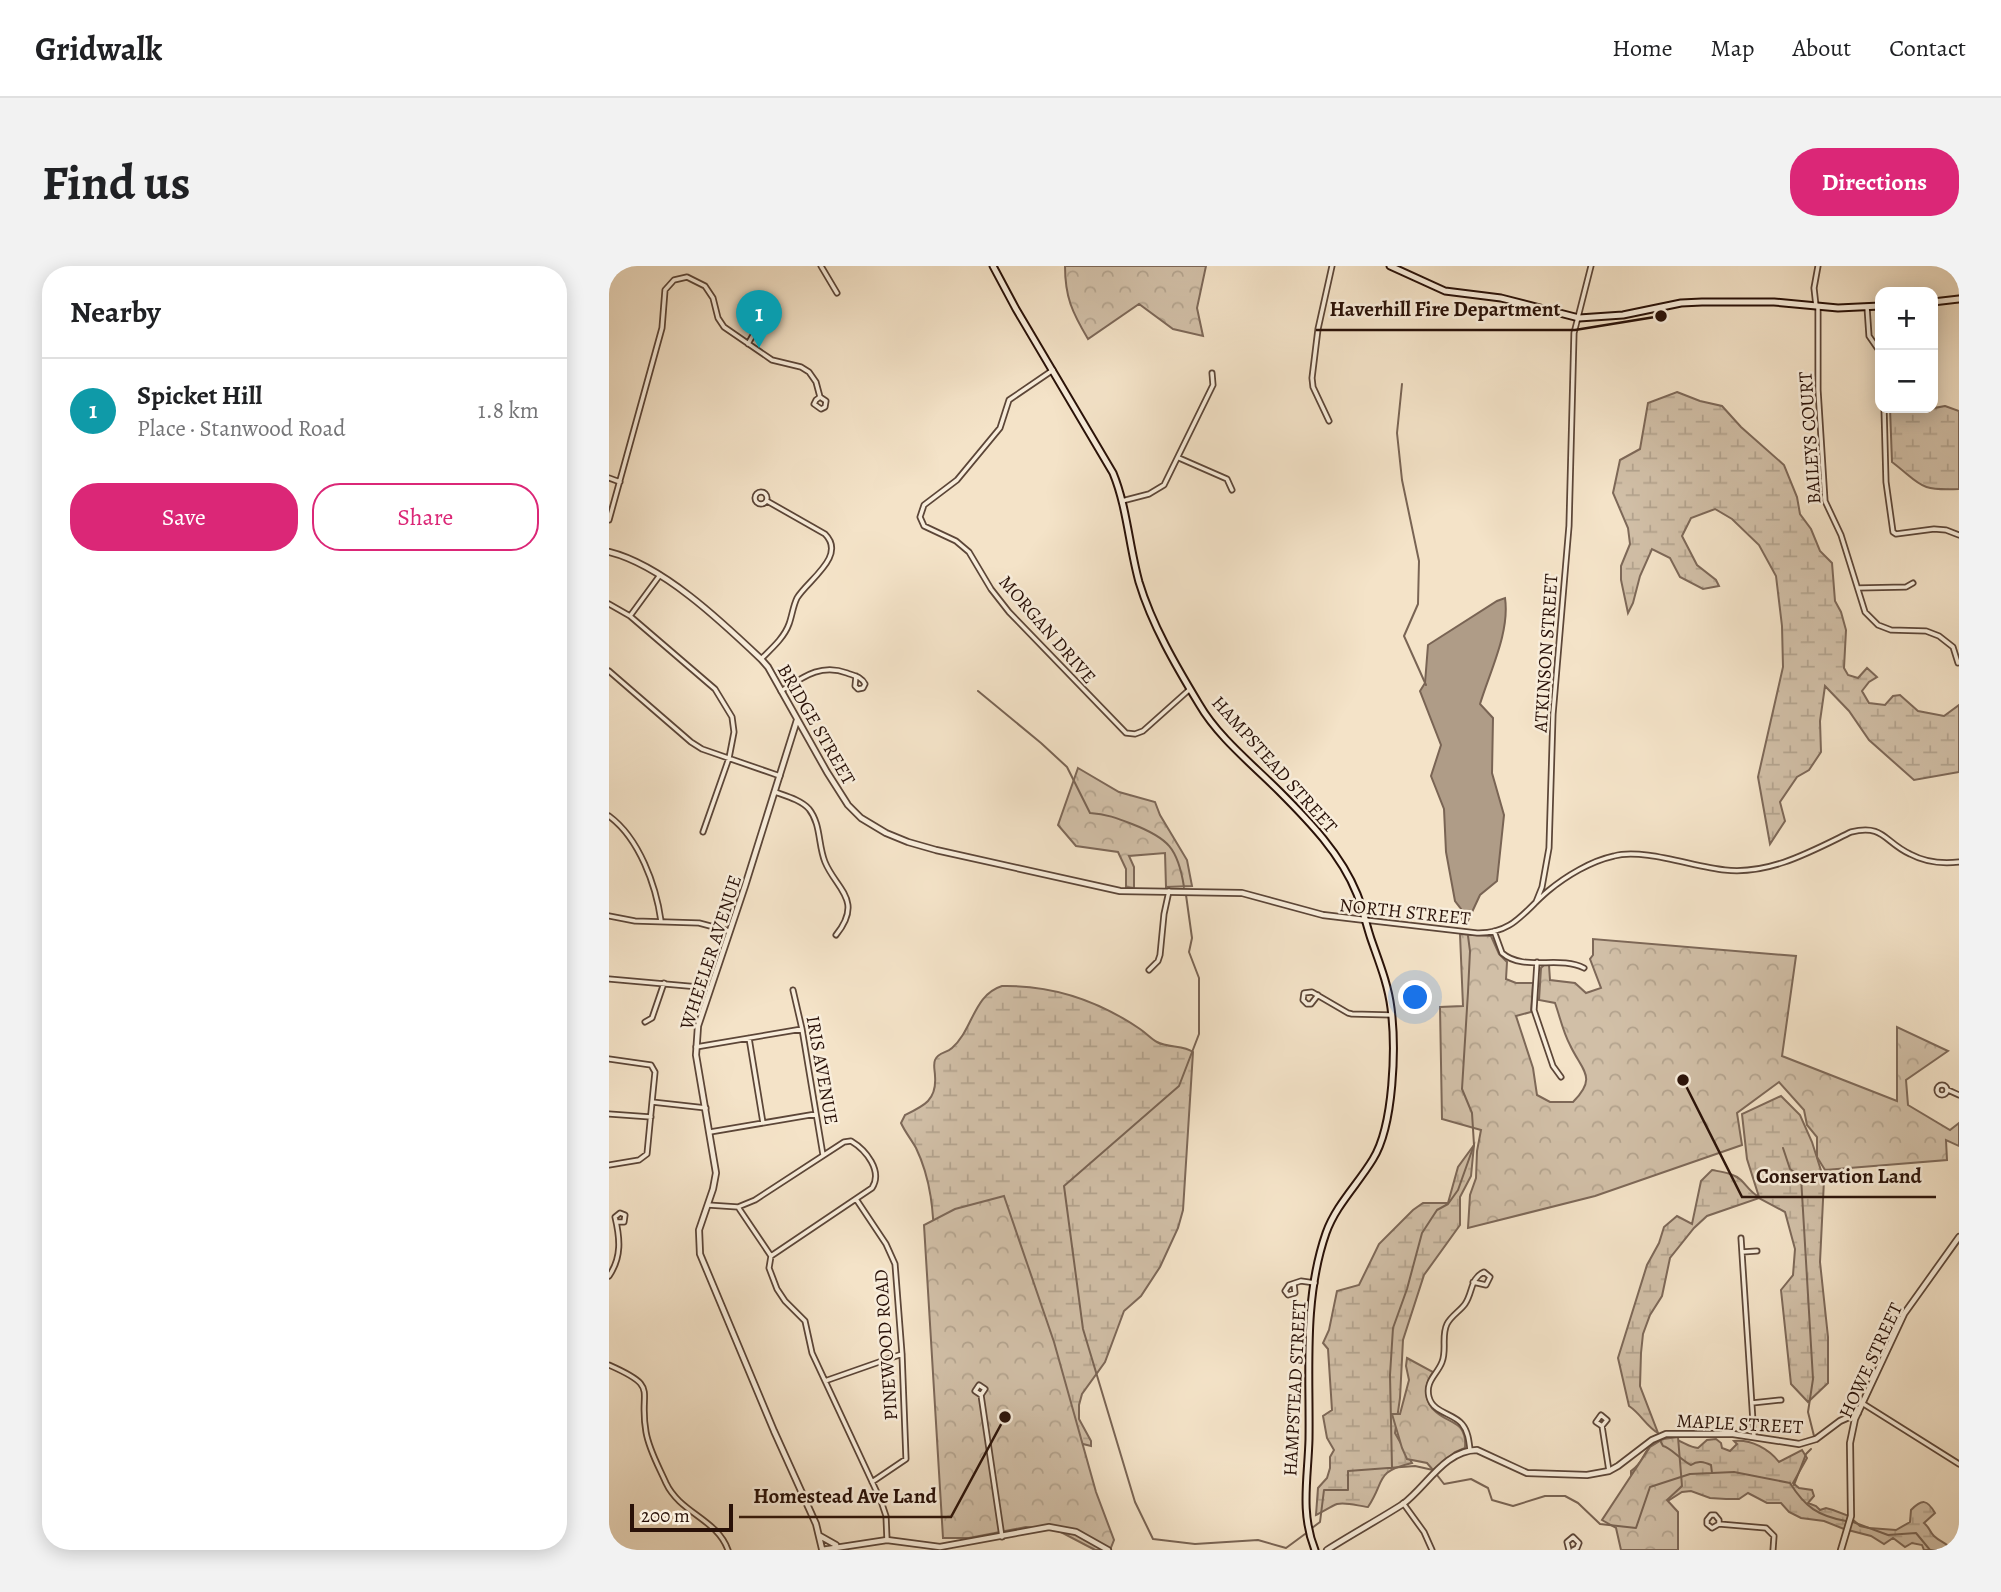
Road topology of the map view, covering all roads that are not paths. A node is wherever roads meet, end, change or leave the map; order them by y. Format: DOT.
graph roads {
  1 [pos="821,266"];
  2 [pos="993,266"];
  3 [pos="1332,266"];
  4 [pos="1390,266"];
  5 [pos="1591,266"];
  6 [pos="1818,266"];
  7 [pos="837,293"];
  8 [pos="1959,299"];
  9 [pos="1938,301"];
  10 [pos="1875,306"];
  11 [pos="1817,307"];
  12 [pos="1867,307"];
  13 [pos="1579,318"];
  14 [pos="757,328"];
  15 [pos="747,345"];
  16 [pos="1878,350"];
  17 [pos="1053,370"];
  18 [pos="1212,373"];
  19 [pos="820,397"];
  20 [pos="1884,413"];
  21 [pos="1329,421"];
  22 [pos="1179,458"];
  23 [pos="609,478"];
  24 [pos="620,482"];
  25 [pos="1232,490"];
  26 [pos="767,501"];
  27 [pos="1122,501"];
  28 [pos="609,520"];
  29 [pos="1959,535"];
  30 [pos="609,551"];
  31 [pos="660,575"];
  32 [pos="1913,583"];
  33 [pos="1858,588"];
  34 [pos="609,604"];
  35 [pos="630,616"];
  36 [pos="761,659"];
  37 [pos="1958,663"];
  38 [pos="609,671"];
  39 [pos="856,676"];
  40 [pos="1190,689"];
  41 [pos="781,691"];
  42 [pos="797,719"];
  43 [pos="729,758"];
  44 [pos="780,775"];
  45 [pos="775,792"];
  46 [pos="609,816"];
  47 [pos="703,832"];
  48 [pos="898,838"];
  49 [pos="1959,862"];
  50 [pos="1169,891"];
  51 [pos="1536,902"];
  52 [pos="609,916"];
  53 [pos="1365,920"];
  54 [pos="661,921"];
  55 [pos="729,931"];
  56 [pos="1495,931"];
  57 [pos="836,935"];
  58 [pos="1537,962"];
  59 [pos="1584,968"];
  60 [pos="1149,970"];
  61 [pos="609,979"];
  62 [pos="664,983"];
  63 [pos="710,988"];
  64 [pos="793,990"];
  65 [pos="1318,995"];
  66 [pos="1392,1015"];
  67 [pos="645,1022"];
  68 [pos="802,1029"];
  69 [pos="749,1038"];
  70 [pos="696,1047"];
  71 [pos="609,1059"];
  72 [pos="1561,1077"];
  73 [pos="1947,1090"];
  74 [pos="1959,1095"];
  75 [pos="652,1102"];
  76 [pos="706,1108"];
  77 [pos="609,1114"];
  78 [pos="816,1114"];
  79 [pos="651,1117"];
  80 [pos="763,1123"];
  81 [pos="710,1132"];
  82 [pos="823,1155"];
  83 [pos="609,1165"];
  84 [pos="856,1199"];
  85 [pos="708,1205"];
  86 [pos="738,1207"];
  87 [pos="609,1219"];
  88 [pos="1959,1237"];
  89 [pos="1741,1238"];
  90 [pos="1757,1251"];
  91 [pos="1742,1252"];
  92 [pos="771,1256"];
  93 [pos="609,1276"];
  94 [pos="1473,1282"];
  95 [pos="1315,1283"];
  96 [pos="1294,1284"];
  97 [pos="902,1354"];
  98 [pos="609,1364"];
  99 [pos="825,1381"];
  100 [pos="981,1395"];
  101 [pos="1781,1400"];
  102 [pos="1752,1403"];
  103 [pos="1862,1403"];
  104 [pos="1858,1413"];
  105 [pos="1602,1426"];
  106 [pos="1754,1437"];
  107 [pos="1470,1450"];
  108 [pos="1959,1464"];
  109 [pos="1609,1471"];
  110 [pos="872,1482"];
  111 [pos="1403,1503"];
  112 [pos="1719,1524"];
  113 [pos="820,1536"];
  114 [pos="1002,1537"];
  115 [pos="887,1540"];
  116 [pos="841,1546"];
  117 [pos="822,1549"];
  118 [pos="728,1550"];
  119 [pos="1108,1550"];
  120 [pos="1315,1550"];
  121 [pos="1327,1550"];
  122 [pos="1433,1550"];
  123 [pos="1773,1550"];
  124 [pos="1841,1550"];
  1 -- 7 [label="street"];
  2 -- 17 [label="main road, HAMPSTEAD STREET"];
  3 -- 21 [label="street"];
  4 -- 13 [label="main road"];
  5 -- 13 [label="street, ATKINSON STREET"];
  6 -- 11 [label="street, BAILEYS COURT"];
  8 -- 9 [label="main road"];
  10 -- 12 [label="main road"];
  11 -- 12 [label="main road"];
  11 -- 13 [label="main road"];
  11 -- 33 [label="street, BAILEYS COURT"];
  12 -- 16 [label="street"];
  13 -- 51 [label="street, ATKINSON STREET"];
  14 -- 15 [label="street"];
  15 -- 19 [label="street"];
  15 -- 24 [label="street"];
  17 -- 27 [label="main road, HAMPSTEAD STREET"];
  17 -- 40 [label="street, MORGAN DRIVE"];
  18 -- 22 [label="street"];
  20 -- 29 [label="street"];
  22 -- 25 [label="street"];
  22 -- 27 [label="street"];
  23 -- 24 [label="street"];
  24 -- 28 [label="street"];
  26 -- 36 [label="street"];
  27 -- 40 [label="main road, HAMPSTEAD STREET"];
  30 -- 31 [label="street, BRIDGE STREET"];
  31 -- 35 [label="street"];
  31 -- 36 [label="street, BRIDGE STREET"];
  32 -- 33 [label="street"];
  33 -- 37 [label="street, BAILEYS COURT"];
  34 -- 35 [label="street"];
  35 -- 43 [label="street"];
  36 -- 41 [label="street, BRIDGE STREET"];
  38 -- 43 [label="street"];
  39 -- 41 [label="street"];
  40 -- 53 [label="main road, HAMPSTEAD STREET"];
  41 -- 42 [label="street, BRIDGE STREET"];
  42 -- 44 [label="street, WHEELER AVENUE"];
  42 -- 48 [label="street, BRIDGE STREET"];
  43 -- 44 [label="street"];
  43 -- 47 [label="street"];
  44 -- 45 [label="street, WHEELER AVENUE"];
  45 -- 55 [label="street, WHEELER AVENUE"];
  45 -- 57 [label="street"];
  46 -- 54 [label="street"];
  48 -- 50 [label="street, NORTH STREET"];
  49 -- 51 [label="street, NORTH STREET"];
  50 -- 53 [label="street, NORTH STREET"];
  50 -- 60 [label="street"];
  51 -- 56 [label="street, NORTH STREET"];
  52 -- 54 [label="street"];
  53 -- 56 [label="street, NORTH STREET"];
  53 -- 66 [label="main road, HAMPSTEAD STREET"];
  54 -- 55 [label="street"];
  55 -- 63 [label="street, WHEELER AVENUE"];
  56 -- 58 [label="street"];
  58 -- 59 [label="street"];
  58 -- 72 [label="street"];
  61 -- 62 [label="street"];
  62 -- 63 [label="street"];
  62 -- 67 [label="street"];
  63 -- 70 [label="street, WHEELER AVENUE"];
  64 -- 68 [label="street, IRIS AVENUE"];
  65 -- 65 [label="street"];
  65 -- 66 [label="street"];
  66 -- 95 [label="main road, HAMPSTEAD STREET"];
  68 -- 69 [label="street"];
  68 -- 78 [label="street, IRIS AVENUE"];
  69 -- 70 [label="street"];
  69 -- 80 [label="street"];
  70 -- 76 [label="street, WHEELER AVENUE"];
  71 -- 75 [label="street"];
  73 -- 74 [label="street"];
  75 -- 76 [label="street"];
  75 -- 79 [label="street"];
  76 -- 81 [label="street, WHEELER AVENUE"];
  77 -- 79 [label="street"];
  78 -- 80 [label="street"];
  78 -- 82 [label="street, IRIS AVENUE"];
  79 -- 83 [label="street"];
  80 -- 81 [label="street"];
  81 -- 85 [label="street, WHEELER AVENUE"];
  82 -- 84 [label="street"];
  82 -- 86 [label="street"];
  84 -- 92 [label="street"];
  84 -- 97 [label="street, PINEWOOD ROAD"];
  85 -- 86 [label="street"];
  85 -- 113 [label="street, WHEELER AVENUE"];
  86 -- 92 [label="street"];
  87 -- 93 [label="street"];
  88 -- 103 [label="street, HOWE STREET"];
  89 -- 91 [label="street"];
  90 -- 91 [label="street"];
  91 -- 102 [label="street"];
  92 -- 99 [label="street"];
  94 -- 94 [label="street"];
  94 -- 107 [label="street"];
  95 -- 96 [label="street"];
  95 -- 120 [label="main road, HAMPSTEAD STREET"];
  97 -- 99 [label="street"];
  97 -- 110 [label="street, PINEWOOD ROAD"];
  98 -- 118 [label="street"];
  99 -- 110 [label="street"];
  100 -- 114 [label="street"];
  101 -- 102 [label="street"];
  102 -- 106 [label="street"];
  103 -- 104 [label="street, HOWE STREET"];
  103 -- 108 [label="street"];
  104 -- 106 [label="street, MAPLE STREET"];
  104 -- 124 [label="street, HOWE STREET"];
  105 -- 109 [label="street"];
  106 -- 109 [label="street, MAPLE STREET"];
  107 -- 109 [label="street, MAPLE STREET"];
  107 -- 111 [label="street"];
  110 -- 115 [label="street"];
  111 -- 121 [label="street"];
  111 -- 122 [label="street"];
  112 -- 123 [label="street"];
  113 -- 116 [label="street"];
  113 -- 117 [label="street, WHEELER AVENUE"];
  114 -- 115 [label="street"];
  114 -- 119 [label="street"];
  115 -- 116 [label="street"];
  116 -- 117 [label="street"];
}
